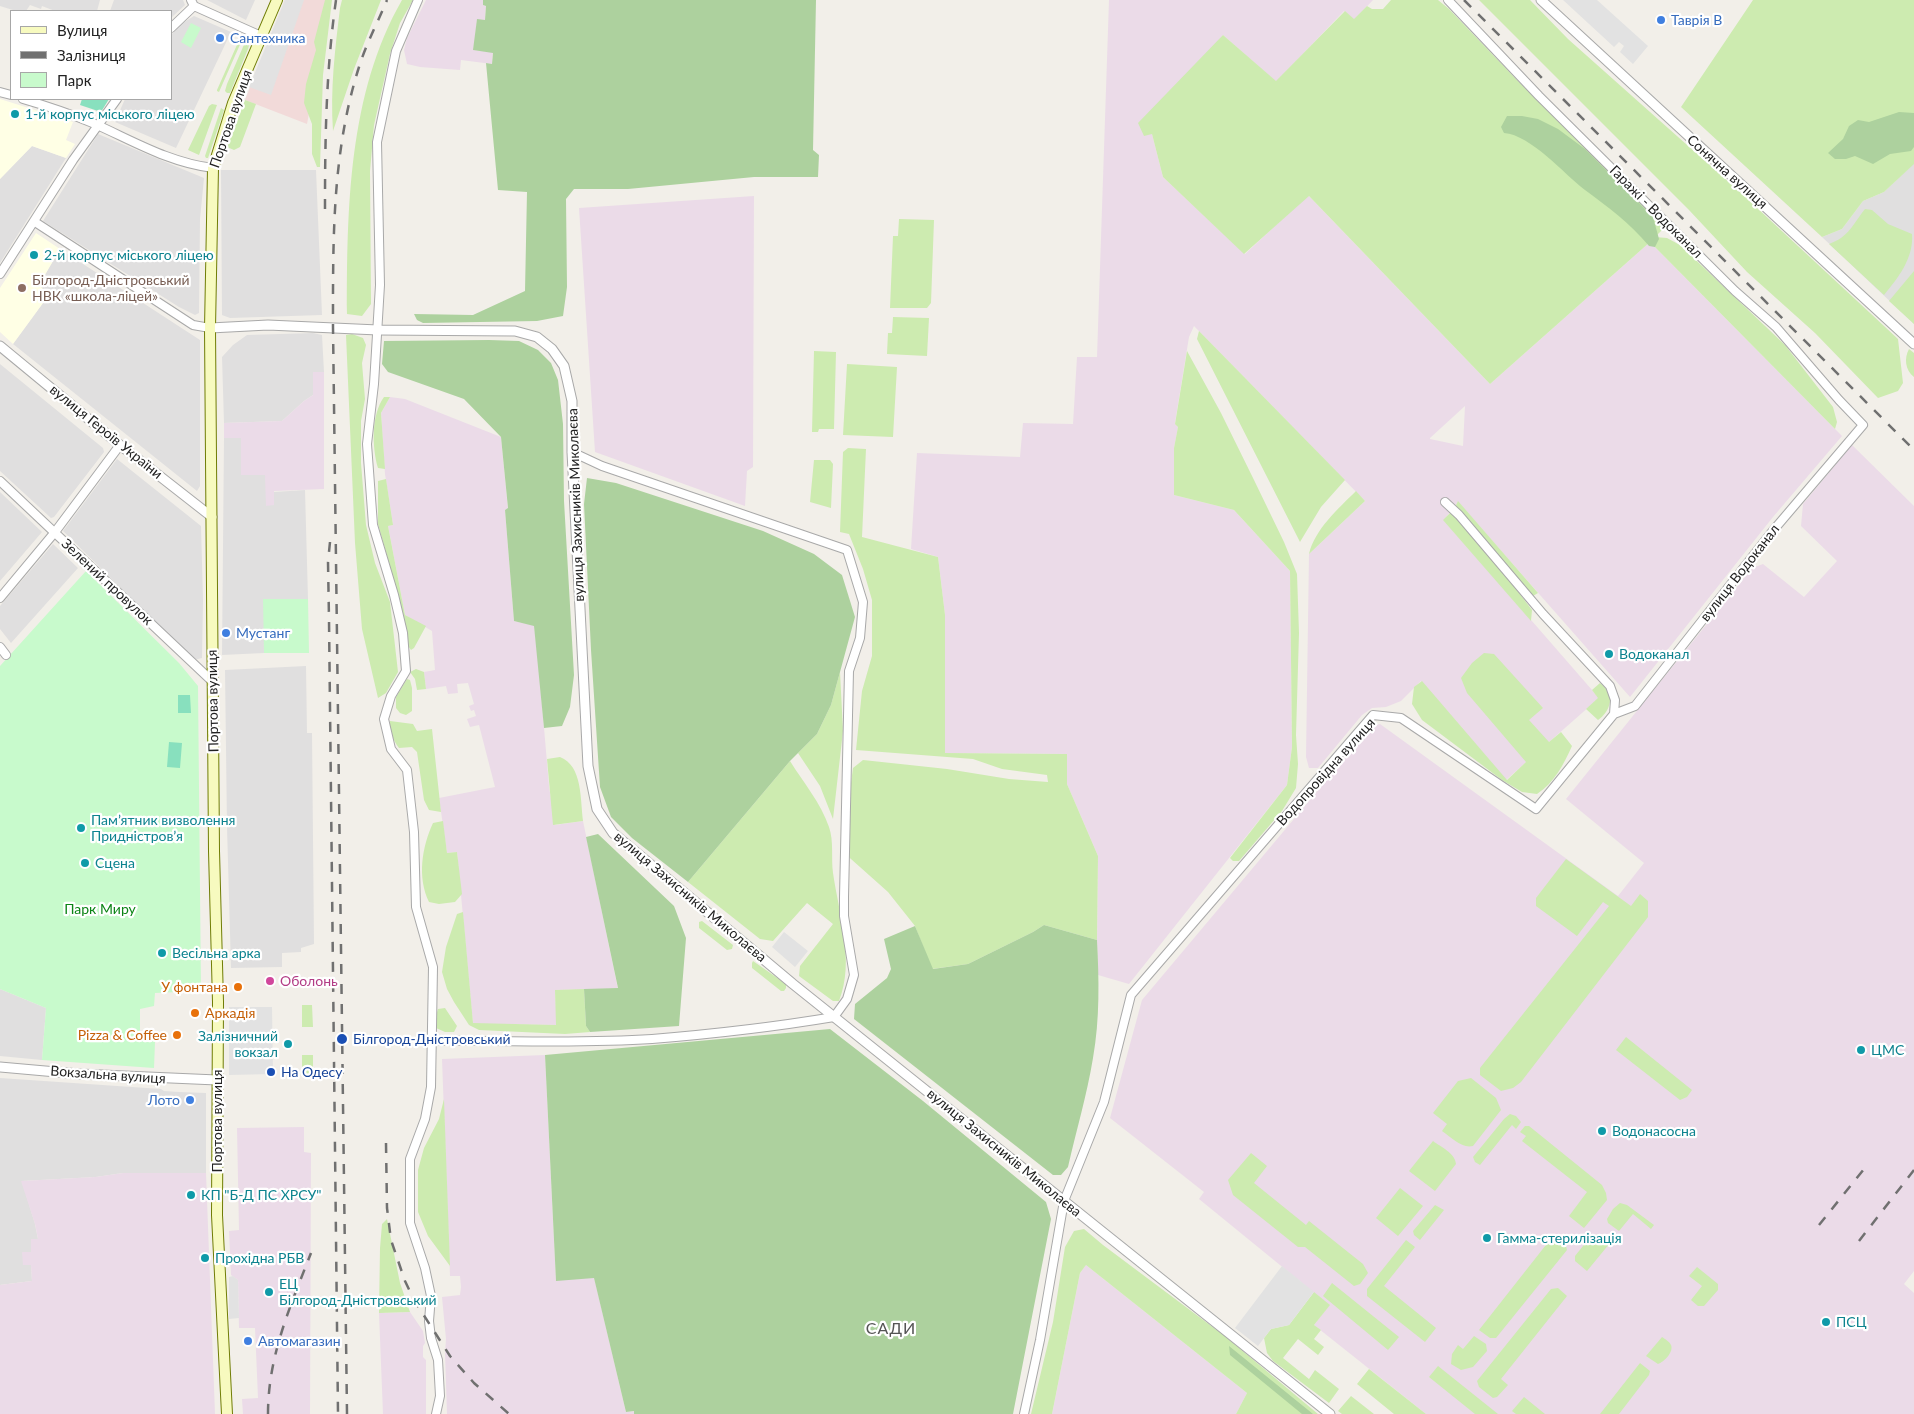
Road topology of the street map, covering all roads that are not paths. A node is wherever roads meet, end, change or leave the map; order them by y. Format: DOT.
graph roads {
  1 [pos="277,0"];
  2 [pos="418,0"];
  3 [pos="1448,0"];
  4 [pos="1541,0"];
  5 [pos="193,3"];
  6 [pos="172,27"];
  7 [pos="261,36"];
  8 [pos="26,100"];
  9 [pos="116,100"];
  10 [pos="97,125"];
  11 [pos="212,168"];
  12 [pos="35,222"];
  13 [pos="0,274"];
  14 [pos="210,328"];
  15 [pos="378,330"];
  16 [pos="1914,344"];
  17 [pos="0,346"];
  18 [pos="1863,424"];
  19 [pos="120,445"];
  20 [pos="572,452"];
  21 [pos="0,481"];
  22 [pos="1445,502"];
  23 [pos="212,517"];
  24 [pos="55,532"];
  25 [pos="0,598"];
  26 [pos="0,647"];
  27 [pos="6,655"];
  28 [pos="214,683"];
  29 [pos="1614,714"];
  30 [pos="834,1017"];
  31 [pos="432,1041"];
  32 [pos="0,1067"];
  33 [pos="217,1080"];
  34 [pos="1064,1201"];
  35 [pos="227,1414"];
  36 [pos="436,1414"];
  37 [pos="1024,1414"];
  38 [pos="1330,1414"];
  1 -- 7 [label="main road, Портова вулиця"];
  2 -- 15 [label="street"];
  3 -- 18 [label="street, Гаражі - Водоканал"];
  4 -- 16 [label="street, Сонячна вулиця"];
  5 -- 6 [label="street"];
  5 -- 7 [label="street"];
  7 -- 11 [label="main road, Портова вулиця"];
  8 -- 10 [label="street"];
  9 -- 10 [label="street"];
  10 -- 11 [label="street"];
  10 -- 12 [label="street"];
  11 -- 14 [label="main road, Портова вулиця"];
  12 -- 13 [label="street"];
  12 -- 14 [label="street"];
  14 -- 15 [label="street, вулиця Захисників Миколаєва"];
  14 -- 23 [label="main road, Портова вулиця"];
  15 -- 20 [label="street, вулиця Захисників Миколаєва"];
  15 -- 31 [label="street"];
  17 -- 19 [label="street, вулиця Героїв України"];
  18 -- 29 [label="street, вулиця Водоканал"];
  19 -- 23 [label="street, вулиця Героїв України"];
  19 -- 24 [label="street"];
  20 -- 30 [label="street, вулиця Захисників Миколаєва"];
  20 -- 30 [label="street"];
  21 -- 24 [label="street, Зелений провулок"];
  22 -- 29 [label="street"];
  23 -- 28 [label="main road, Портова вулиця"];
  24 -- 25 [label="street"];
  24 -- 28 [label="street, Зелений провулок"];
  26 -- 27 [label="street"];
  28 -- 33 [label="main road, Портова вулиця"];
  29 -- 34 [label="street, Водопровідна вулиця"];
  30 -- 31 [label="street"];
  30 -- 34 [label="street, вулиця Захисників Миколаєва"];
  31 -- 36 [label="street"];
  32 -- 33 [label="street, Вокзальна вулиця"];
  33 -- 35 [label="main road, Портова вулиця"];
  34 -- 37 [label="street"];
  34 -- 38 [label="street, вулиця Захисників Миколаєва"];
}
